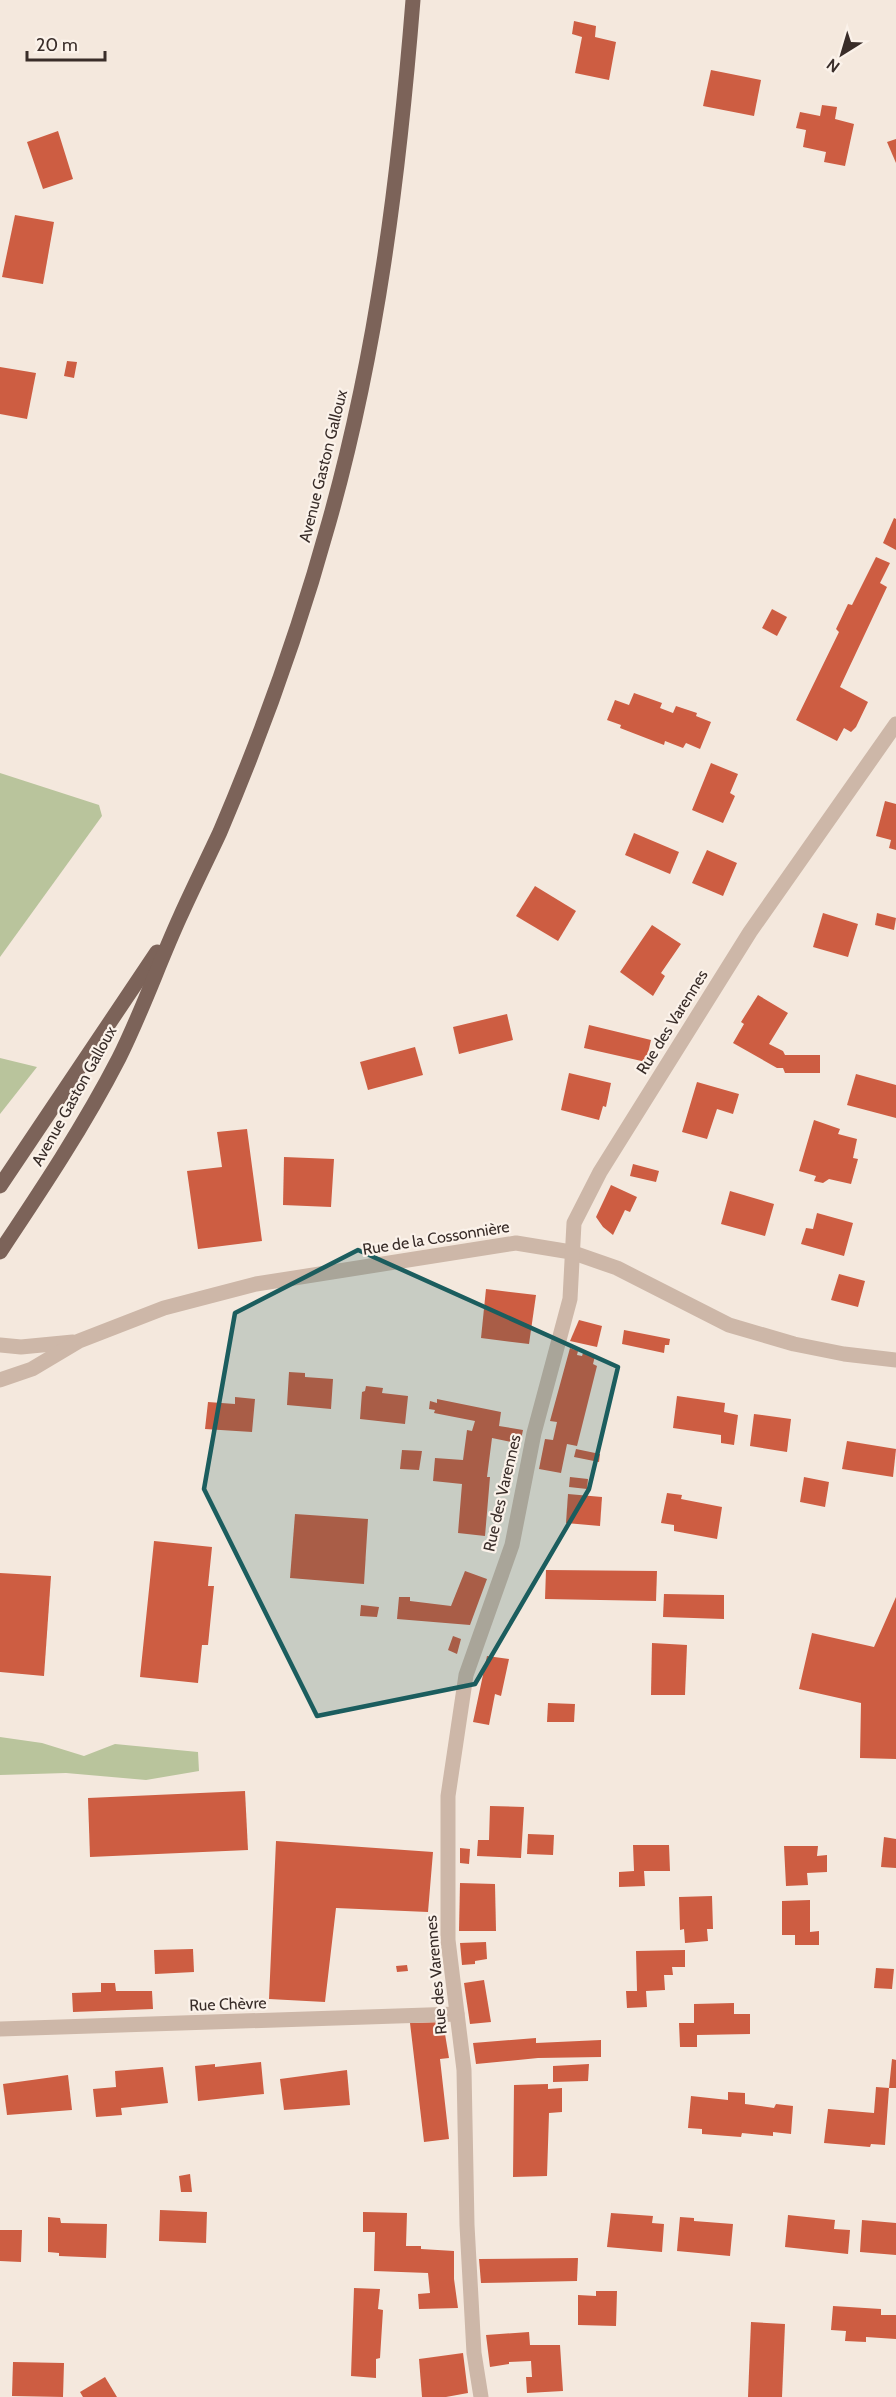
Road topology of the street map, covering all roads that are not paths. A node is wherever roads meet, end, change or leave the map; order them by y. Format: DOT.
graph roads {
  1 [pos="413,0"];
  2 [pos="896,724"];
  3 [pos="180,917"];
  4 [pos="0,1186"];
  5 [pos="0,1252"];
  6 [pos="571,1252"];
  7 [pos="78,1341"];
  8 [pos="0,1345"];
  9 [pos="896,1360"];
  10 [pos="0,1380"];
  11 [pos="457,2014"];
  12 [pos="0,2029"];
  13 [pos="481,2397"];
  1 -- 3 [label="main road, Avenue Gaston Galloux"];
  2 -- 6 [label="street, Rue des Varennes"];
  3 -- 4 [label="main road, Avenue Gaston Galloux"];
  3 -- 5 [label="main road, Avenue Gaston Galloux"];
  6 -- 7 [label="street, Rue de la Cossonnière"];
  6 -- 9 [label="street, Rue de la Cossonnière"];
  6 -- 11 [label="street, Rue des Varennes"];
  7 -- 8 [label="street, Rue de la Cossonnière"];
  7 -- 10 [label="street, Rue de la Cossonnière"];
  11 -- 12 [label="street, Rue Chèvre"];
  11 -- 13 [label="street, Rue des Varennes"];
}
